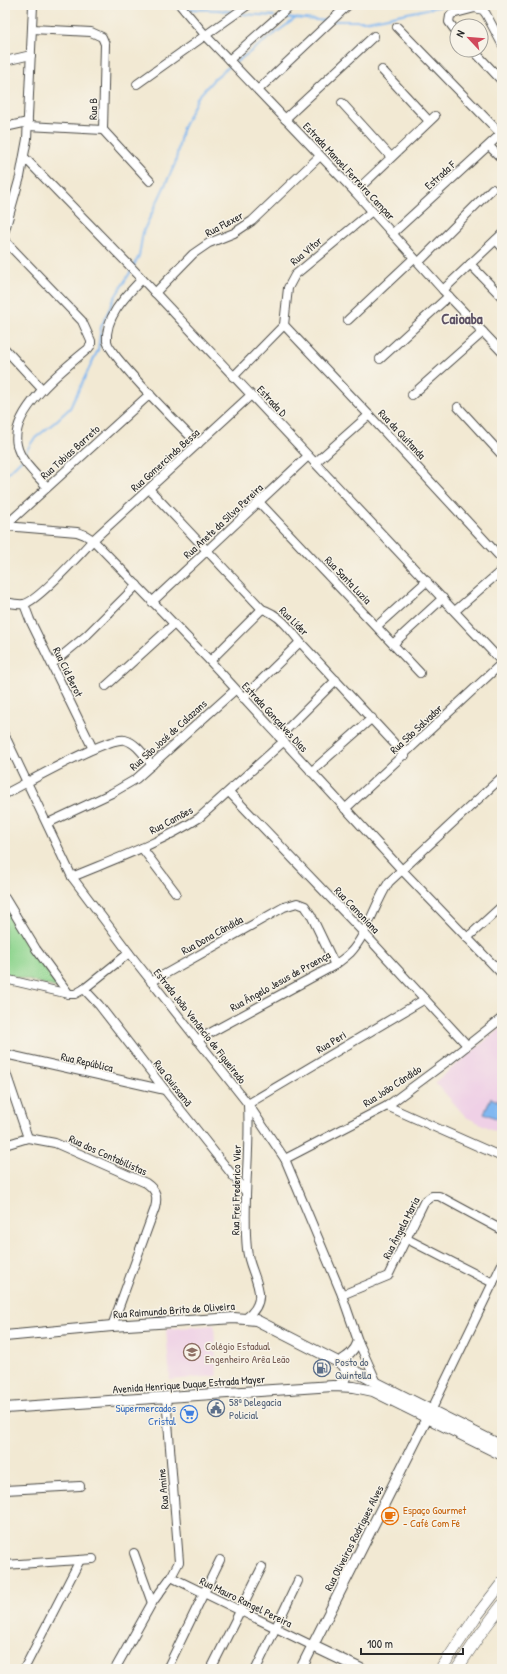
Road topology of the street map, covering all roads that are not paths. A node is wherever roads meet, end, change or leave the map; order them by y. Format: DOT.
graph roads {
  1 [pos="33,5"];
  2 [pos="291,5"];
  3 [pos="348,5"];
  4 [pos="244,7"];
  5 [pos="183,8"];
  6 [pos="450,18"];
  7 [pos="488,18"];
  8 [pos="489,20"];
  9 [pos="397,27"];
  10 [pos="32,29"];
  11 [pos="206,36"];
  12 [pos="374,36"];
  13 [pos="502,44"];
  14 [pos="31,55"];
  15 [pos="480,58"];
  16 [pos="229,60"];
  17 [pos="5,61"];
  18 [pos="382,70"];
  19 [pos="502,81"];
  20 [pos="137,84"];
  21 [pos="258,90"];
  22 [pos="342,104"];
  23 [pos="285,119"];
  24 [pos="28,124"];
  25 [pos="5,127"];
  26 [pos="103,130"];
  27 [pos="502,134"];
  28 [pos="489,146"];
  29 [pos="320,156"];
  30 [pos="24,157"];
  31 [pos="391,157"];
  32 [pos="502,159"];
  33 [pos="150,181"];
  34 [pos="492,189"];
  35 [pos="355,192"];
  36 [pos="372,211"];
  37 [pos="7,214"];
  38 [pos="5,230"];
  39 [pos="393,233"];
  40 [pos="499,237"];
  41 [pos="5,241"];
  42 [pos="502,247"];
  43 [pos="417,260"];
  44 [pos="470,264"];
  45 [pos="140,277"];
  46 [pos="155,293"];
  47 [pos="446,293"];
  48 [pos="502,297"];
  49 [pos="348,320"];
  50 [pos="284,325"];
  51 [pos="483,332"];
  52 [pos="5,349"];
  53 [pos="502,352"];
  54 [pos="380,359"];
  55 [pos="233,377"];
  56 [pos="42,390"];
  57 [pos="150,394"];
  58 [pos="252,395"];
  59 [pos="412,395"];
  60 [pos="458,408"];
  61 [pos="369,415"];
  62 [pos="198,444"];
  63 [pos="502,455"];
  64 [pos="308,456"];
  65 [pos="315,463"];
  66 [pos="47,487"];
  67 [pos="149,489"];
  68 [pos="259,502"];
  69 [pos="5,526"];
  70 [pos="92,540"];
  71 [pos="207,551"];
  72 [pos="502,559"];
  73 [pos="502,570"];
  74 [pos="427,581"];
  75 [pos="137,585"];
  76 [pos="443,598"];
  77 [pos="5,602"];
  78 [pos="152,602"];
  79 [pos="24,604"];
  80 [pos="262,609"];
  81 [pos="455,611"];
  82 [pos="173,625"];
  83 [pos="377,626"];
  84 [pos="300,642"];
  85 [pos="393,644"];
  86 [pos="210,661"];
  87 [pos="502,663"];
  88 [pos="52,664"];
  89 [pos="420,673"];
  90 [pos="336,680"];
  91 [pos="106,686"];
  92 [pos="235,690"];
  93 [pos="243,698"];
  94 [pos="372,718"];
  95 [pos="5,736"];
  96 [pos="281,739"];
  97 [pos="93,749"];
  98 [pos="405,755"];
  99 [pos="152,765"];
  100 [pos="311,772"];
  101 [pos="502,777"];
  102 [pos="27,783"];
  103 [pos="229,792"];
  104 [pos="5,794"];
  105 [pos="345,810"];
  106 [pos="48,823"];
  107 [pos="142,848"];
  108 [pos="401,869"];
  109 [pos="72,877"];
  110 [pos="176,893"];
  111 [pos="6,902"];
  112 [pos="502,906"];
  113 [pos="363,932"];
  114 [pos="467,938"];
  115 [pos="129,953"];
  116 [pos="335,964"];
  117 [pos="502,974"];
  118 [pos="5,979"];
  119 [pos="151,982"];
  120 [pos="84,990"];
  121 [pos="69,994"];
  122 [pos="425,999"];
  123 [pos="502,1018"];
  124 [pos="197,1040"];
  125 [pos="467,1045"];
  126 [pos="5,1054"];
  127 [pos="5,1070"];
  128 [pos="165,1090"];
  129 [pos="248,1104"];
  130 [pos="387,1106"];
  131 [pos="28,1138"];
  132 [pos="5,1145"];
  133 [pos="502,1157"];
  134 [pos="285,1159"];
  135 [pos="245,1191"];
  136 [pos="502,1230"];
  137 [pos="407,1239"];
  138 [pos="502,1264"];
  139 [pos="493,1283"];
  140 [pos="342,1295"];
  141 [pos="246,1318"];
  142 [pos="112,1326"];
  143 [pos="5,1336"];
  144 [pos="358,1341"];
  145 [pos="341,1363"];
  146 [pos="338,1386"];
  147 [pos="375,1387"];
  148 [pos="166,1397"];
  149 [pos="5,1408"];
  150 [pos="429,1414"];
  151 [pos="502,1446"];
  152 [pos="502,1455"];
  153 [pos="80,1486"];
  154 [pos="5,1490"];
  155 [pos="134,1553"];
  156 [pos="93,1559"];
  157 [pos="80,1560"];
  158 [pos="220,1560"];
  159 [pos="5,1565"];
  160 [pos="262,1567"];
  161 [pos="170,1577"];
  162 [pos="298,1581"];
  163 [pos="502,1583"];
  164 [pos="204,1593"];
  165 [pos="152,1603"];
  166 [pos="502,1605"];
  167 [pos="240,1611"];
  168 [pos="275,1628"];
  169 [pos="313,1646"];
  170 [pos="470,1649"];
  171 [pos="24,1669"];
  172 [pos="115,1669"];
  173 [pos="167,1669"];
  174 [pos="211,1669"];
  175 [pos="256,1669"];
  176 [pos="302,1669"];
  177 [pos="361,1669"];
  178 [pos="441,1669"];
  179 [pos="457,1669"];
  180 [pos="461,1669"];
  1 -- 10 [label="street"];
  2 -- 16 [label="street"];
  3 -- 21 [label="street"];
  4 -- 11 [label="street"];
  5 -- 11 [label="street, Estrada Manoel Ferreira Campar"];
  6 -- 7 [label="street"];
  8 -- 13 [label="street"];
  9 -- 27 [label="street"];
  10 -- 14 [label="street"];
  10 -- 26 [label="street, Rua B"];
  11 -- 16 [label="street, Estrada Manoel Ferreira Campar"];
  11 -- 20 [label="street"];
  12 -- 23 [label="street"];
  14 -- 17 [label="street"];
  14 -- 24 [label="street"];
  15 -- 19 [label="street"];
  16 -- 21 [label="street, Estrada Manoel Ferreira Campar"];
  18 -- 31 [label="street"];
  21 -- 23 [label="street, Estrada Manoel Ferreira Campar"];
  22 -- 31 [label="street"];
  23 -- 29 [label="street, Estrada Manoel Ferreira Campar"];
  24 -- 25 [label="street"];
  24 -- 26 [label="street"];
  24 -- 30 [label="street"];
  26 -- 33 [label="street, Rua B"];
  27 -- 28 [label="street, Estrada F"];
  28 -- 32 [label="street"];
  28 -- 39 [label="street, Estrada F"];
  29 -- 35 [label="street, Estrada Manoel Ferreira Campar"];
  29 -- 46 [label="street, Rua Flexer"];
  30 -- 37 [label="street"];
  30 -- 45 [label="street, Estrada D"];
  31 -- 35 [label="street"];
  34 -- 43 [label="street"];
  35 -- 36 [label="street, Estrada Manoel Ferreira Campar"];
  36 -- 39 [label="street, Estrada Manoel Ferreira Campar"];
  36 -- 50 [label="street, Rua Vítor"];
  37 -- 38 [label="street"];
  39 -- 43 [label="street, Estrada Manoel Ferreira Campar"];
  40 -- 42 [label="street"];
  40 -- 44 [label="street"];
  41 -- 56 [label="street"];
  43 -- 47 [label="street, Estrada Manoel Ferreira Campar"];
  43 -- 49 [label="street"];
  44 -- 47 [label="street"];
  44 -- 48 [label="street"];
  45 -- 46 [label="street, Estrada D"];
  45 -- 57 [label="street"];
  46 -- 55 [label="street, Estrada D"];
  47 -- 51 [label="street, Estrada Manoel Ferreira Campar"];
  47 -- 54 [label="street"];
  50 -- 55 [label="street"];
  50 -- 61 [label="street, Rua da Quitanda"];
  51 -- 53 [label="street, Estrada Manoel Ferreira Campar"];
  51 -- 59 [label="street"];
  52 -- 56 [label="street"];
  55 -- 58 [label="street, Estrada D"];
  56 -- 66 [label="street"];
  57 -- 62 [label="street"];
  57 -- 66 [label="street, Rua Tobias Barreto"];
  58 -- 62 [label="street, Rua Gomercindo Bessa"];
  58 -- 64 [label="street, Estrada D"];
  60 -- 63 [label="street"];
  61 -- 65 [label="street"];
  61 -- 72 [label="street, Rua da Quitanda"];
  62 -- 67 [label="street, Rua Gomercindo Bessa"];
  64 -- 65 [label="street, Estrada D"];
  64 -- 68 [label="street, Rua Anete da Silva Pereira"];
  65 -- 74 [label="street, Estrada D"];
  66 -- 69 [label="street, Rua Tobias Barreto"];
  67 -- 70 [label="street, Rua Gomercindo Bessa"];
  67 -- 71 [label="street, Rua Líder"];
  68 -- 71 [label="street, Rua Anete da Silva Pereira"];
  68 -- 83 [label="street, Rua Santa Luzia"];
  69 -- 70 [label="street, Estrada Gonçalves Dias"];
  70 -- 75 [label="street, Estrada Gonçalves Dias"];
  70 -- 79 [label="street, Rua Gomercindo Bessa"];
  71 -- 78 [label="street, Rua Anete da Silva Pereira"];
  71 -- 80 [label="street, Rua Líder"];
  73 -- 81 [label="street"];
  74 -- 76 [label="street, Estrada D"];
  74 -- 83 [label="street"];
  75 -- 78 [label="street, Estrada Gonçalves Dias"];
  75 -- 88 [label="street"];
  76 -- 81 [label="street, Estrada D"];
  76 -- 85 [label="street"];
  77 -- 79 [label="street"];
  78 -- 82 [label="street, Estrada Gonçalves Dias"];
  79 -- 88 [label="street, Rua Cid Berot"];
  80 -- 84 [label="street, Rua Líder"];
  80 -- 86 [label="street"];
  81 -- 87 [label="street, Estrada D"];
  82 -- 86 [label="street, Estrada Gonçalves Dias"];
  82 -- 91 [label="street"];
  83 -- 85 [label="street, Rua Santa Luzia"];
  84 -- 90 [label="street, Rua Líder"];
  84 -- 93 [label="street"];
  85 -- 89 [label="street, Rua Santa Luzia"];
  86 -- 92 [label="street, Estrada Gonçalves Dias"];
  87 -- 98 [label="street, Rua São Salvador"];
  88 -- 97 [label="street, Rua Cid Berot"];
  90 -- 94 [label="street, Rua Líder"];
  90 -- 96 [label="street, Rua Camões"];
  92 -- 93 [label="street, Estrada Gonçalves Dias"];
  92 -- 99 [label="street, Rua São José de Calazans"];
  93 -- 96 [label="street, Estrada Gonçalves Dias"];
  94 -- 98 [label="street, Rua Líder"];
  94 -- 100 [label="street"];
  95 -- 102 [label="street, Estrada João Venâncio de Figueiredo"];
  96 -- 100 [label="street, Estrada Gonçalves Dias"];
  96 -- 103 [label="street, Rua Camões"];
  97 -- 99 [label="street"];
  97 -- 102 [label="street"];
  98 -- 105 [label="street, Rua São Salvador"];
  99 -- 106 [label="street, Rua São José de Calazans"];
  100 -- 105 [label="street, Estrada Gonçalves Dias"];
  101 -- 108 [label="street, Rua Ângelo Jesus de Proença"];
  102 -- 104 [label="street"];
  102 -- 106 [label="street, Estrada João Venâncio de Figueiredo"];
  103 -- 107 [label="street, Rua Camões"];
  103 -- 113 [label="street, Rua Camoniana"];
  105 -- 108 [label="street, Estrada Gonçalves Dias"];
  106 -- 109 [label="street, Estrada João Venâncio de Figueiredo"];
  107 -- 109 [label="street, Rua Camões"];
  107 -- 110 [label="street"];
  108 -- 113 [label="street, Rua Ângelo Jesus de Proença"];
  108 -- 114 [label="street, Estrada Gonçalves Dias"];
  109 -- 115 [label="street, Estrada João Venâncio de Figueiredo"];
  111 -- 121 [label="street"];
  112 -- 114 [label="street"];
  113 -- 116 [label="street, Rua Ângelo Jesus de Proença"];
  113 -- 122 [label="street, Rua Camoniana"];
  114 -- 117 [label="street, Estrada Gonçalves Dias"];
  115 -- 119 [label="street, Estrada João Venâncio de Figueiredo"];
  115 -- 120 [label="street"];
  116 -- 119 [label="street, Rua Dona Cândida"];
  116 -- 124 [label="street, Rua Ângelo Jesus de Proença"];
  118 -- 121 [label="street"];
  119 -- 124 [label="street, Estrada João Venâncio de Figueiredo"];
  120 -- 121 [label="street"];
  120 -- 128 [label="street, Rua Quissamã"];
  122 -- 125 [label="street, Rua Camoniana"];
  122 -- 129 [label="street, Rua Peri"];
  123 -- 125 [label="street, Rua João Cândido"];
  124 -- 129 [label="street, Estrada João Venâncio de Figueiredo"];
  125 -- 130 [label="street, Rua João Cândido"];
  126 -- 128 [label="street, Rua República"];
  127 -- 131 [label="street"];
  128 -- 135 [label="street, Rua Quissamã"];
  129 -- 134 [label="street, Estrada João Venâncio de Figueiredo"];
  129 -- 135 [label="street, Rua Frei Frederico Vier"];
  130 -- 133 [label="street"];
  130 -- 134 [label="street, Rua João Cândido"];
  131 -- 132 [label="street, Rua dos Contabilistas"];
  131 -- 142 [label="street, Rua dos Contabilistas"];
  134 -- 140 [label="street, Estrada João Venâncio de Figueiredo"];
  135 -- 141 [label="street, Rua Frei Frederico Vier"];
  136 -- 137 [label="street, Rua Ângela Maria"];
  137 -- 139 [label="street"];
  137 -- 140 [label="street, Rua Ângela Maria"];
  138 -- 139 [label="street, Rua Oliveiros Rodrigues Alves"];
  139 -- 150 [label="street, Rua Oliveiros Rodrigues Alves"];
  140 -- 144 [label="street, Estrada João Venâncio de Figueiredo"];
  141 -- 142 [label="main road, Rua Raimundo Brito de Oliveira"];
  141 -- 145 [label="main road, Rua Raimundo Brito de Oliveira"];
  142 -- 143 [label="main road, Rua Raimundo Brito de Oliveira"];
  144 -- 145 [label="street"];
  144 -- 147 [label="street, Estrada João Venâncio de Figueiredo"];
  145 -- 146 [label="main road"];
  145 -- 147 [label="main road, Rua Raimundo Brito de Oliveira"];
  146 -- 147 [label="main road, Avenida Henrique Duque Estrada Mayer"];
  146 -- 148 [label="main road, Avenida Henrique Duque Estrada Mayer"];
  147 -- 150 [label="main road"];
  148 -- 149 [label="main road, Avenida Henrique Duque Estrada Mayer"];
  148 -- 161 [label="street, Rua Amine"];
  150 -- 151 [label="main road"];
  150 -- 152 [label="main road"];
  150 -- 169 [label="main road, Rua Oliveiros Rodrigues Alves"];
  153 -- 154 [label="street"];
  155 -- 165 [label="street"];
  156 -- 157 [label="street"];
  157 -- 159 [label="street"];
  157 -- 171 [label="street"];
  158 -- 164 [label="street"];
  160 -- 167 [label="street"];
  161 -- 164 [label="street, Rua Mauro Rangel Pereira"];
  161 -- 165 [label="street, Rua Amine"];
  162 -- 168 [label="street"];
  163 -- 178 [label="highway"];
  164 -- 167 [label="street, Rua Mauro Rangel Pereira"];
  164 -- 173 [label="street"];
  165 -- 172 [label="street, Rua Amine"];
  166 -- 170 [label="highway"];
  167 -- 168 [label="street, Rua Mauro Rangel Pereira"];
  167 -- 174 [label="street"];
  168 -- 169 [label="street, Rua Mauro Rangel Pereira"];
  168 -- 175 [label="street"];
  169 -- 176 [label="main road, Rua Oliveiros Rodrigues Alves"];
  169 -- 177 [label="main road"];
  170 -- 179 [label="highway"];
  170 -- 180 [label="main road"];
}
